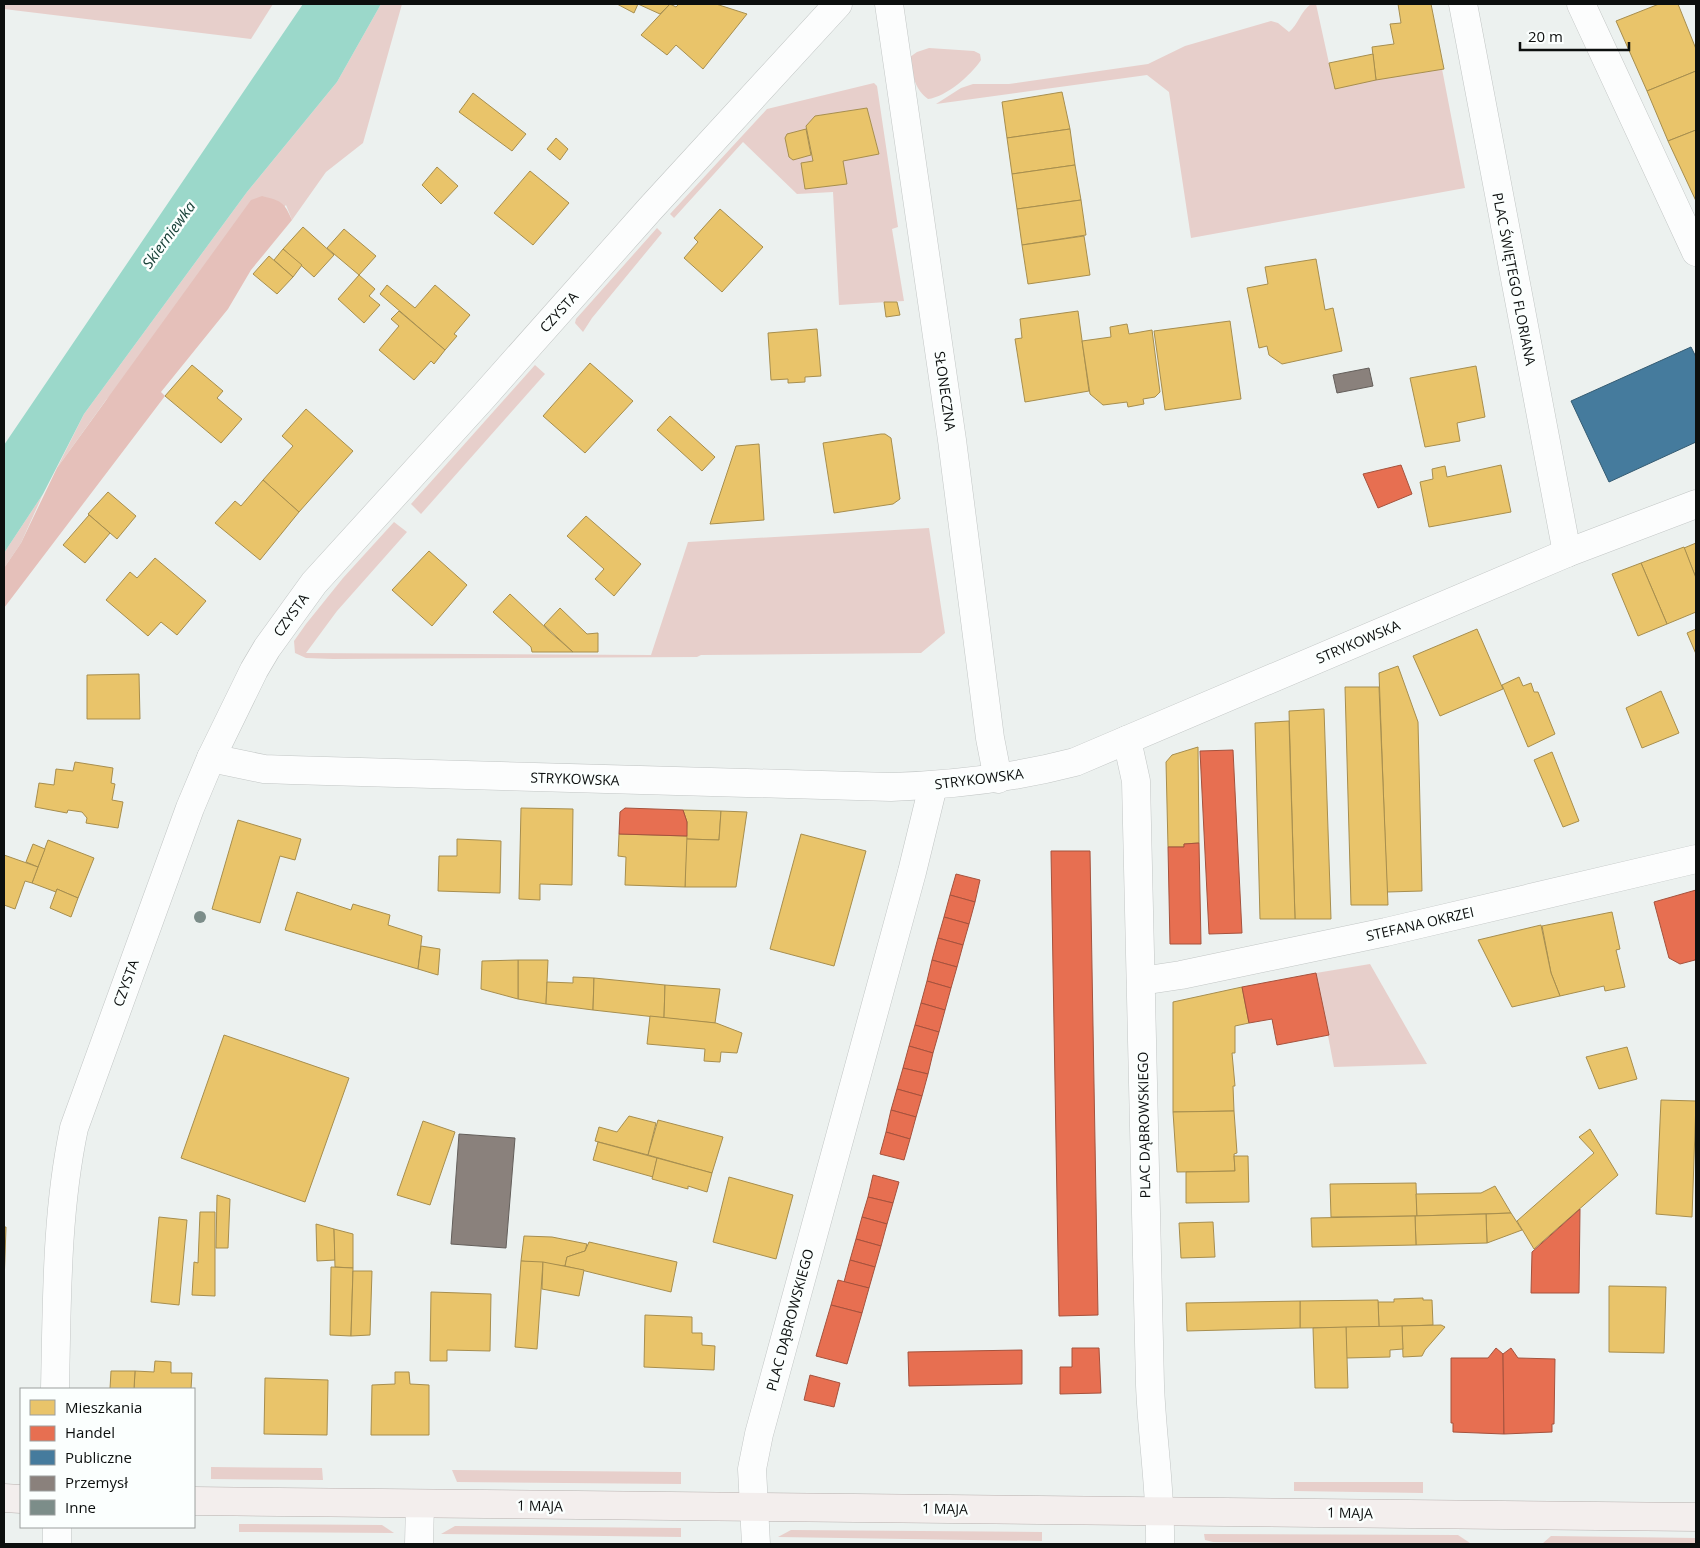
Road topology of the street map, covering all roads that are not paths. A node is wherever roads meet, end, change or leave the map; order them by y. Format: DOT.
graph roads {
  1 [pos="838,4"];
  2 [pos="889,4"];
  3 [pos="1463,4"];
  4 [pos="1588,6"];
  5 [pos="1696,252"];
  6 [pos="1696,504"];
  7 [pos="1567,554"];
  8 [pos="1127,740"];
  9 [pos="211,758"];
  10 [pos="998,779"];
  11 [pos="932,786"];
  12 [pos="1696,859"];
  13 [pos="1141,981"];
  14 [pos="55,1388"];
  15 [pos="4,1498"];
  16 [pos="20,1498"];
  17 [pos="195,1502"];
  18 [pos="420,1504"];
  19 [pos="754,1508"];
  20 [pos="1161,1511"];
  21 [pos="1696,1517"];
  22 [pos="57,1528"];
  23 [pos="57,1544"];
  24 [pos="419,1544"];
  25 [pos="756,1544"];
  26 [pos="1160,1544"];
  1 -- 9 [label="street, CZYSTA"];
  2 -- 10 [label="street, SŁONECZNA"];
  3 -- 7 [label="street, PLAC ŚWIĘTEGO FLORIANA"];
  4 -- 5 [label="street"];
  6 -- 7 [label="street, STRYKOWSKA"];
  7 -- 8 [label="street, STRYKOWSKA"];
  8 -- 10 [label="street, STRYKOWSKA"];
  8 -- 13 [label="street, PLAC DĄBROWSKIEGO"];
  9 -- 11 [label="street, STRYKOWSKA"];
  9 -- 14 [label="street, CZYSTA"];
  10 -- 11 [label="street, STRYKOWSKA"];
  11 -- 19 [label="street, PLAC DĄBROWSKIEGO"];
  12 -- 13 [label="street, STEFANA OKRZEI"];
  13 -- 20 [label="street, PLAC DĄBROWSKIEGO"];
  15 -- 16 [label="main road"];
  17 -- 18 [label="main road, 1 MAJA"];
  18 -- 19 [label="main road, 1 MAJA"];
  18 -- 24 [label="street"];
  19 -- 20 [label="main road, 1 MAJA"];
  19 -- 25 [label="street, PLAC DĄBROWSKIEGO"];
  20 -- 21 [label="main road, 1 MAJA"];
  20 -- 26 [label="street, PLAC DĄBROWSKIEGO"];
  22 -- 23 [label="street"];
}
